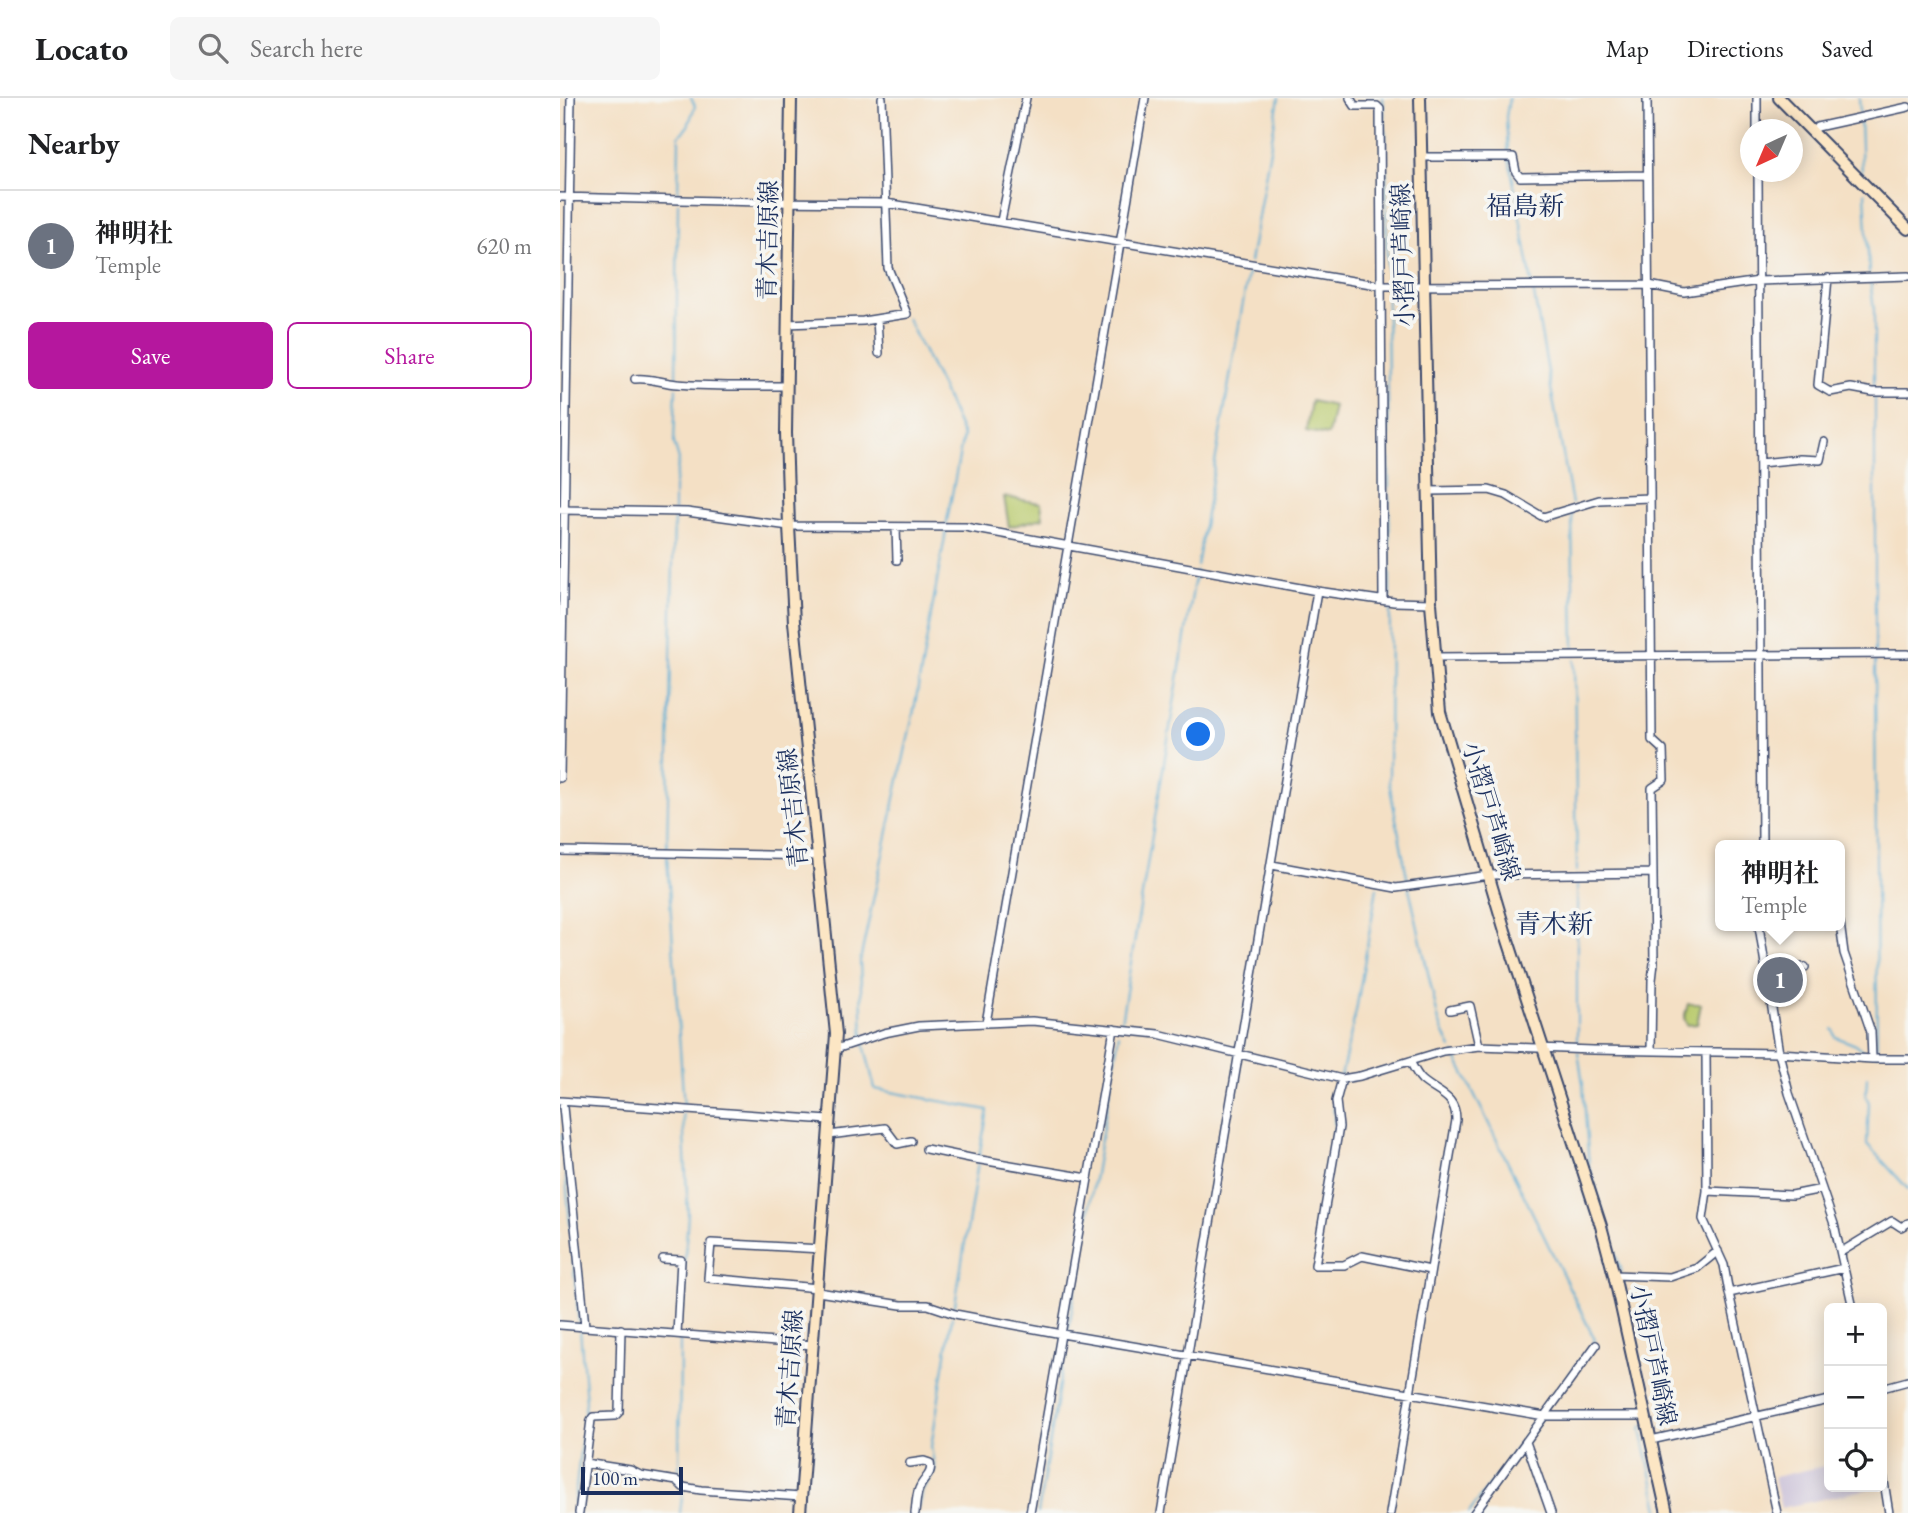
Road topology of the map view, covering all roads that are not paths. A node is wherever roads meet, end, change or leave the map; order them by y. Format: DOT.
graph roads {
  1 [pos="571,98"];
  2 [pos="792,98"];
  3 [pos="882,98"];
  4 [pos="1026,98"];
  5 [pos="1145,98"];
  6 [pos="1350,98"];
  7 [pos="1420,98"];
  8 [pos="1647,98"];
  9 [pos="1757,98"];
  10 [pos="1779,98"];
  11 [pos="1908,107"];
  12 [pos="1757,119"];
  13 [pos="1813,132"];
  14 [pos="1421,157"];
  15 [pos="1647,175"];
  16 [pos="1758,182"];
  17 [pos="560,197"];
  18 [pos="569,197"];
  19 [pos="791,202"];
  20 [pos="886,203"];
  21 [pos="1001,221"];
  22 [pos="1908,229"];
  23 [pos="1121,243"];
  24 [pos="1908,276"];
  25 [pos="1828,278"];
  26 [pos="1759,281"];
  27 [pos="1648,285"];
  28 [pos="1383,286"];
  29 [pos="1425,286"];
  30 [pos="877,319"];
  31 [pos="787,324"];
  32 [pos="878,353"];
  33 [pos="635,379"];
  34 [pos="787,387"];
  35 [pos="1908,392"];
  36 [pos="1824,442"];
  37 [pos="1760,463"];
  38 [pos="1430,491"];
  39 [pos="1650,498"];
  40 [pos="561,510"];
  41 [pos="789,526"];
  42 [pos="896,527"];
  43 [pos="1068,547"];
  44 [pos="897,560"];
  45 [pos="1317,591"];
  46 [pos="1383,600"];
  47 [pos="1431,603"];
  48 [pos="1908,654"];
  49 [pos="1434,657"];
  50 [pos="1652,657"];
  51 [pos="1761,657"];
  52 [pos="560,778"];
  53 [pos="1762,840"];
  54 [pos="560,851"];
  55 [pos="819,856"];
  56 [pos="1272,865"];
  57 [pos="1653,873"];
  58 [pos="1489,875"];
  59 [pos="1760,931"];
  60 [pos="1840,931"];
  61 [pos="1805,967"];
  62 [pos="1765,970"];
  63 [pos="1450,1010"];
  64 [pos="986,1023"];
  65 [pos="1114,1029"];
  66 [pos="1479,1046"];
  67 [pos="1543,1048"];
  68 [pos="836,1049"];
  69 [pos="1651,1051"];
  70 [pos="1706,1052"];
  71 [pos="1779,1053"];
  72 [pos="1238,1054"];
  73 [pos="1872,1059"];
  74 [pos="1908,1059"];
  75 [pos="1410,1061"];
  76 [pos="1342,1079"];
  77 [pos="561,1104"];
  78 [pos="830,1120"];
  79 [pos="828,1135"];
  80 [pos="911,1141"];
  81 [pos="926,1149"];
  82 [pos="1088,1178"];
  83 [pos="1822,1189"];
  84 [pos="1707,1191"];
  85 [pos="1908,1223"];
  86 [pos="821,1249"];
  87 [pos="1718,1251"];
  88 [pos="1840,1252"];
  89 [pos="663,1259"];
  90 [pos="1844,1268"];
  91 [pos="1430,1270"];
  92 [pos="1614,1275"];
  93 [pos="818,1290"];
  94 [pos="1729,1293"];
  95 [pos="1852,1303"];
  96 [pos="560,1325"];
  97 [pos="584,1326"];
  98 [pos="621,1329"];
  99 [pos="677,1334"];
  100 [pos="1062,1334"];
  101 [pos="813,1345"];
  102 [pos="1596,1345"];
  103 [pos="1187,1355"];
  104 [pos="1908,1381"];
  105 [pos="1887,1387"];
  106 [pos="1409,1394"];
  107 [pos="1824,1401"];
  108 [pos="1545,1416"];
  109 [pos="1645,1416"];
  110 [pos="1757,1418"];
  111 [pos="1651,1440"];
  112 [pos="1526,1442"];
  113 [pos="585,1463"];
  114 [pos="910,1463"];
  115 [pos="1886,1492"];
  116 [pos="802,1497"];
  117 [pos="579,1513"];
  118 [pos="800,1513"];
  119 [pos="915,1513"];
  120 [pos="1030,1513"];
  121 [pos="1161,1513"];
  122 [pos="1390,1513"];
  123 [pos="1475,1513"];
  124 [pos="1551,1513"];
  125 [pos="1667,1513"];
  126 [pos="1777,1513"];
  127 [pos="1889,1513"];
  1 -- 18 [label="street"];
  2 -- 19 [label="main road, 青木吉原線"];
  3 -- 20 [label="street"];
  4 -- 21 [label="street"];
  5 -- 23 [label="street"];
  6 -- 28 [label="street"];
  7 -- 14 [label="main road, 小摺戸芦崎線"];
  8 -- 15 [label="street"];
  9 -- 12 [label="street"];
  10 -- 13 [label="main road"];
  11 -- 13 [label="street"];
  13 -- 22 [label="main road"];
  14 -- 15 [label="street"];
  14 -- 29 [label="main road, 小摺戸芦崎線"];
  15 -- 27 [label="street"];
  16 -- 26 [label="street"];
  17 -- 18 [label="street"];
  18 -- 19 [label="street"];
  18 -- 40 [label="street"];
  19 -- 20 [label="street"];
  19 -- 31 [label="main road, 青木吉原線"];
  20 -- 21 [label="street"];
  20 -- 30 [label="street"];
  21 -- 23 [label="street"];
  23 -- 28 [label="street"];
  23 -- 43 [label="street"];
  24 -- 25 [label="street"];
  25 -- 26 [label="street"];
  25 -- 35 [label="street"];
  26 -- 27 [label="street"];
  26 -- 37 [label="street"];
  27 -- 29 [label="street"];
  27 -- 39 [label="street"];
  28 -- 29 [label="street"];
  28 -- 46 [label="street"];
  29 -- 38 [label="main road, 小摺戸芦崎線"];
  30 -- 31 [label="street"];
  30 -- 32 [label="street"];
  31 -- 34 [label="main road, 青木吉原線"];
  33 -- 34 [label="street"];
  34 -- 41 [label="main road, 青木吉原線"];
  36 -- 37 [label="street"];
  37 -- 51 [label="street"];
  38 -- 39 [label="street"];
  38 -- 47 [label="main road, 小摺戸芦崎線"];
  39 -- 50 [label="street"];
  40 -- 41 [label="street"];
  40 -- 52 [label="street"];
  41 -- 42 [label="street"];
  41 -- 55 [label="main road, 青木吉原線"];
  42 -- 43 [label="street"];
  42 -- 44 [label="street"];
  43 -- 45 [label="street"];
  43 -- 64 [label="street"];
  45 -- 46 [label="street"];
  45 -- 56 [label="street"];
  46 -- 47 [label="street"];
  47 -- 49 [label="main road, 小摺戸芦崎線"];
  48 -- 51 [label="street"];
  49 -- 50 [label="street"];
  49 -- 58 [label="main road, 小摺戸芦崎線"];
  50 -- 51 [label="street"];
  50 -- 57 [label="street"];
  51 -- 53 [label="street"];
  54 -- 55 [label="street"];
  55 -- 68 [label="main road, 青木吉原線"];
  56 -- 58 [label="street"];
  56 -- 72 [label="street"];
  57 -- 58 [label="street"];
  57 -- 69 [label="street"];
  58 -- 67 [label="main road, 小摺戸芦崎線"];
  59 -- 62 [label="street"];
  60 -- 73 [label="street"];
  61 -- 62 [label="street"];
  62 -- 71 [label="street"];
  63 -- 66 [label="street"];
  64 -- 65 [label="street"];
  64 -- 68 [label="street"];
  65 -- 72 [label="street"];
  65 -- 82 [label="street"];
  66 -- 67 [label="street"];
  66 -- 75 [label="street"];
  67 -- 69 [label="street"];
  67 -- 92 [label="main road, 小摺戸芦崎線"];
  68 -- 78 [label="main road, 青木吉原線"];
  69 -- 70 [label="street"];
  70 -- 71 [label="street"];
  70 -- 84 [label="street"];
  71 -- 73 [label="street"];
  71 -- 83 [label="street"];
  72 -- 76 [label="street"];
  72 -- 103 [label="street"];
  73 -- 74 [label="street"];
  75 -- 76 [label="street"];
  75 -- 91 [label="street"];
  76 -- 91 [label="street"];
  77 -- 78 [label="street"];
  77 -- 97 [label="street"];
  78 -- 79 [label="main road, 青木吉原線"];
  79 -- 80 [label="street"];
  79 -- 86 [label="main road, 青木吉原線"];
  81 -- 82 [label="street"];
  82 -- 100 [label="street"];
  83 -- 84 [label="street"];
  83 -- 88 [label="street"];
  84 -- 87 [label="street"];
  85 -- 88 [label="street"];
  86 -- 93 [label="main road, 青木吉原線"];
  86 -- 93 [label="street"];
  87 -- 92 [label="street"];
  87 -- 94 [label="street"];
  88 -- 90 [label="street"];
  89 -- 99 [label="street"];
  90 -- 94 [label="street"];
  90 -- 95 [label="street"];
  91 -- 106 [label="street"];
  92 -- 109 [label="main road, 小摺戸芦崎線"];
  93 -- 100 [label="street"];
  93 -- 101 [label="main road, 青木吉原線"];
  94 -- 110 [label="street"];
  96 -- 97 [label="street"];
  97 -- 98 [label="street"];
  98 -- 99 [label="street"];
  98 -- 113 [label="street"];
  99 -- 101 [label="street"];
  100 -- 103 [label="street"];
  100 -- 120 [label="street"];
  101 -- 116 [label="main road, 青木吉原線"];
  102 -- 108 [label="street"];
  103 -- 106 [label="street"];
  103 -- 121 [label="street"];
  104 -- 105 [label="street"];
  106 -- 108 [label="street"];
  106 -- 122 [label="street"];
  107 -- 110 [label="street"];
  108 -- 109 [label="street"];
  108 -- 112 [label="street"];
  109 -- 111 [label="main road, 小摺戸芦崎線"];
  110 -- 111 [label="street"];
  110 -- 126 [label="street"];
  111 -- 125 [label="main road, 小摺戸芦崎線"];
  112 -- 123 [label="street"];
  112 -- 124 [label="street"];
  113 -- 116 [label="street"];
  113 -- 117 [label="street"];
  114 -- 119 [label="street"];
  115 -- 127 [label="street"];
  116 -- 118 [label="main road, 青木吉原線"];
}
